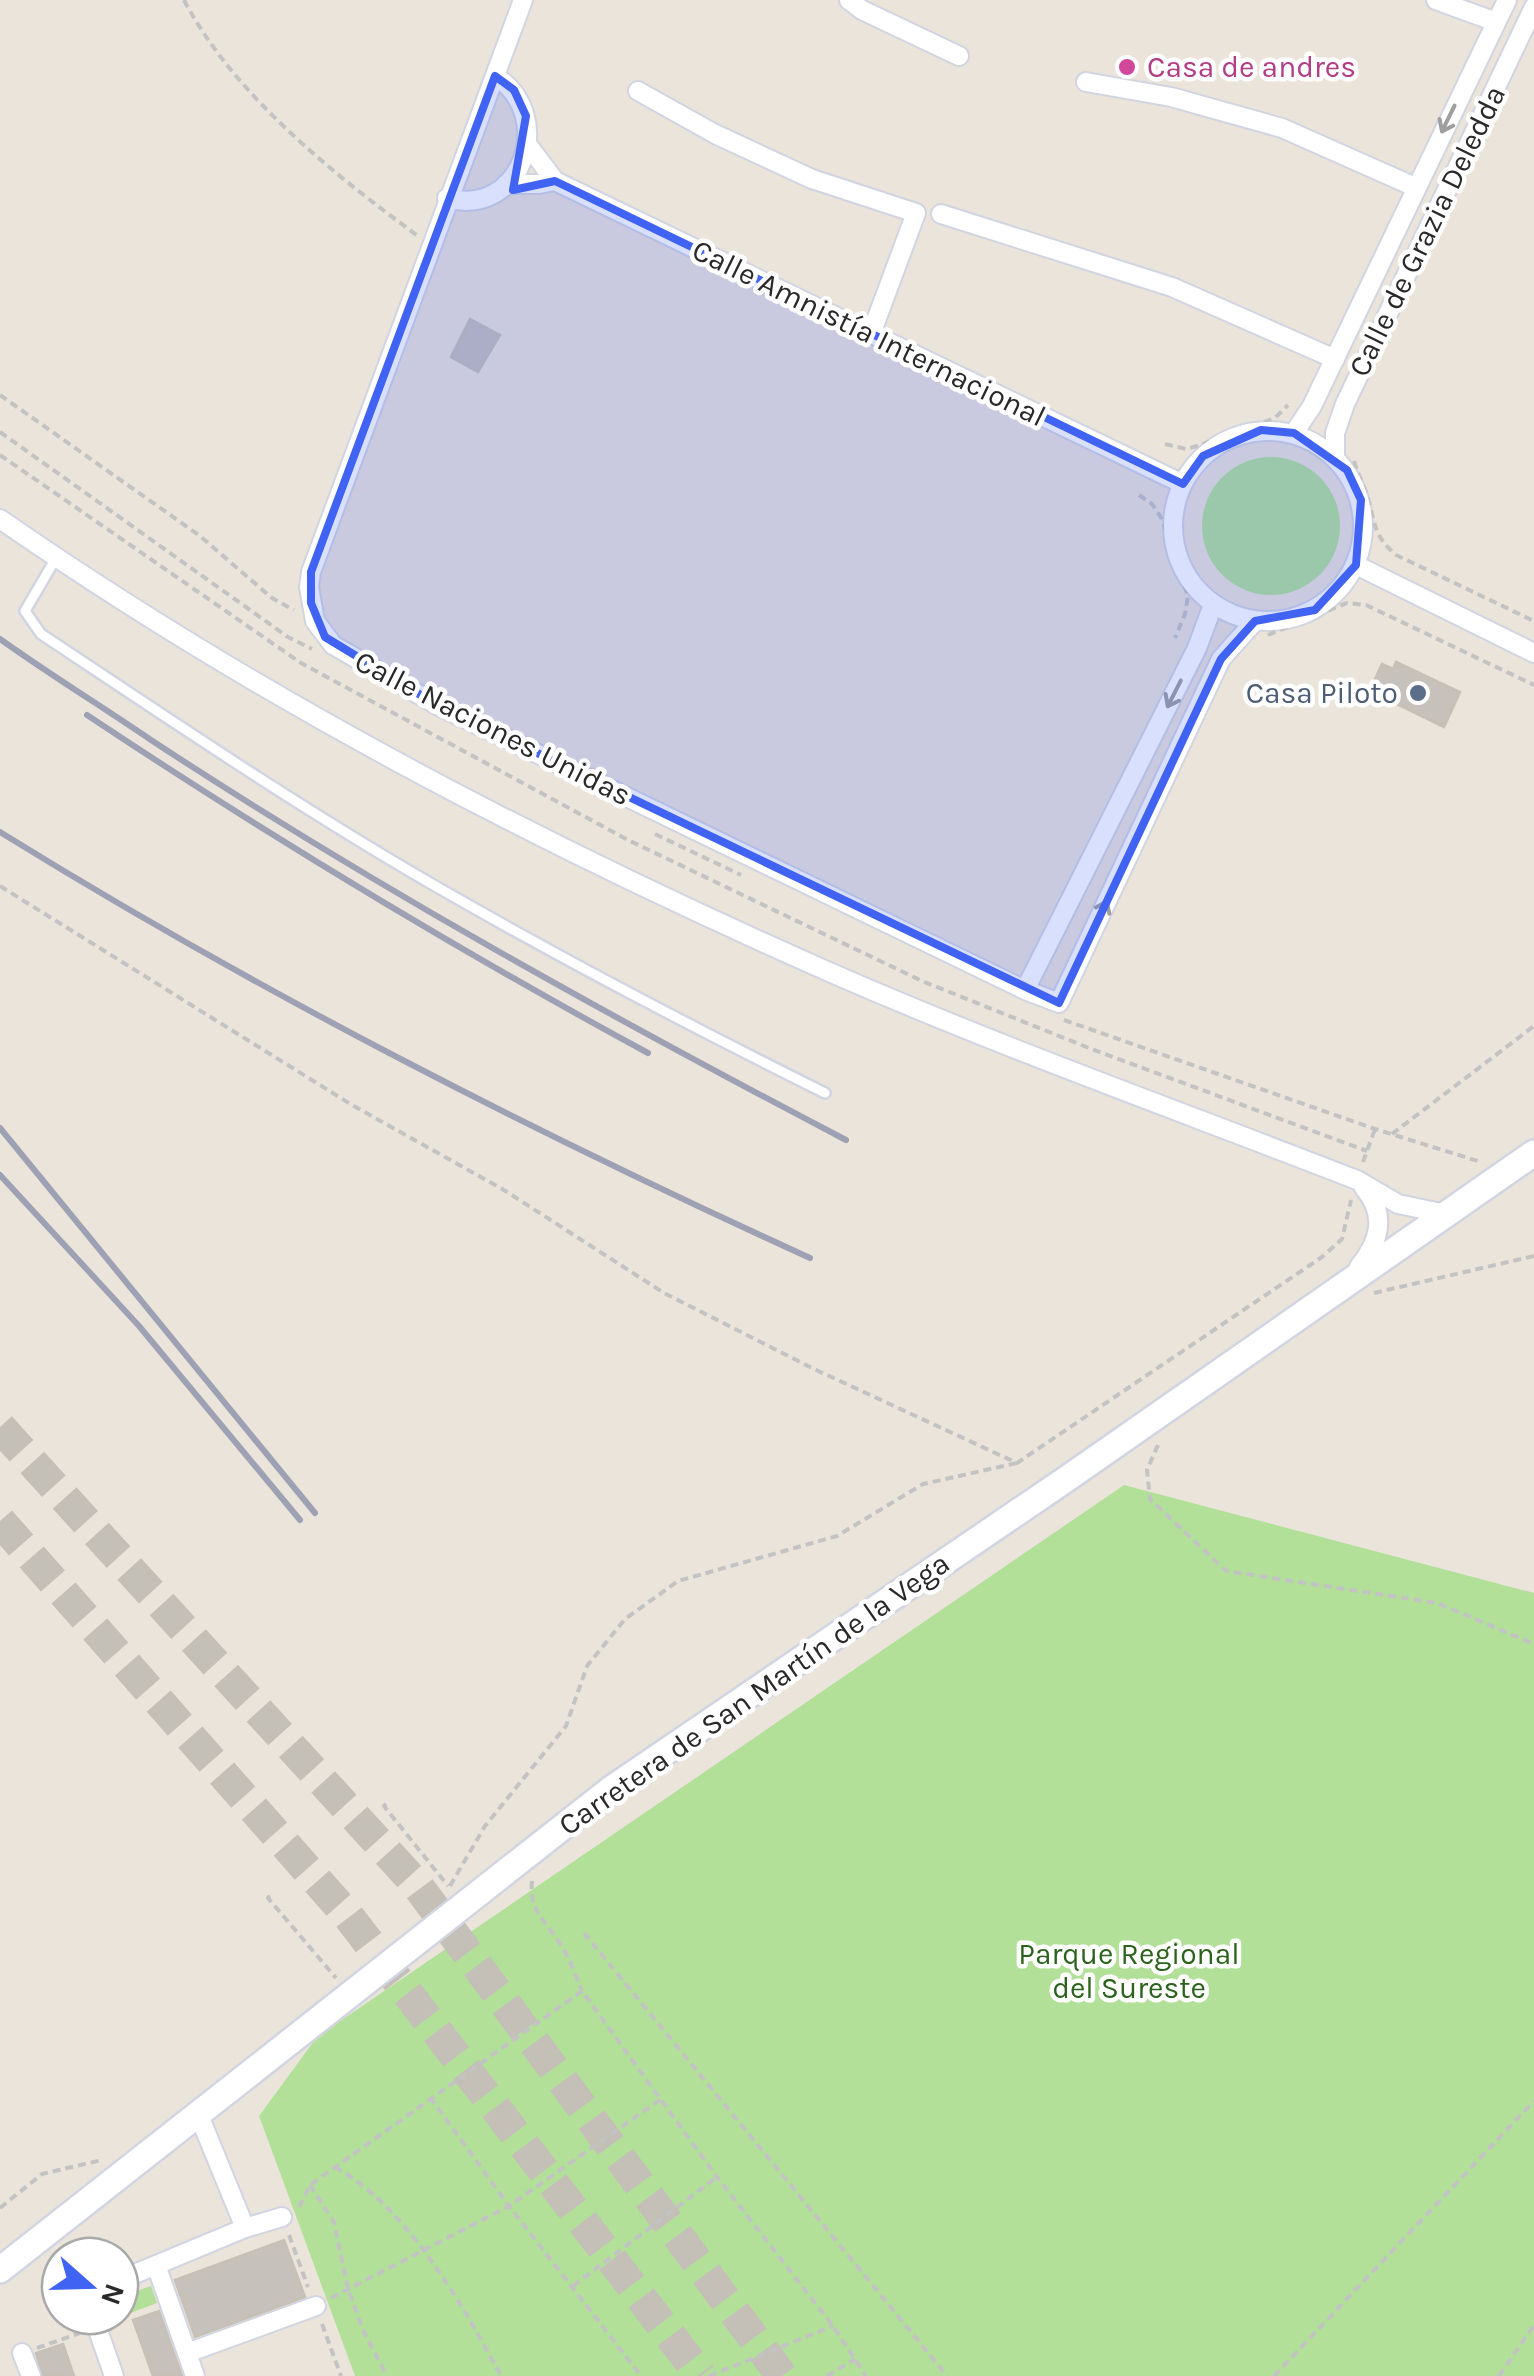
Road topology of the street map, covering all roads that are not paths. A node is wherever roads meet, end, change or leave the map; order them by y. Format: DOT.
graph roads {
  1 [pos="523,0"];
  2 [pos="848,0"];
  3 [pos="1436,0"];
  4 [pos="1507,0"];
  5 [pos="1534,7"];
  6 [pos="1496,22"];
  7 [pos="959,56"];
  8 [pos="494,76"];
  9 [pos="1086,82"];
  10 [pos="638,91"];
  11 [pos="527,144"];
  12 [pos="555,181"];
  13 [pos="506,184"];
  14 [pos="1415,187"];
  15 [pos="448,198"];
  16 [pos="941,214"];
  17 [pos="871,334"];
  18 [pos="1335,359"];
  19 [pos="1294,433"];
  20 [pos="1344,461"];
  21 [pos="1183,484"];
  22 [pos="0,519"];
  23 [pos="56,558"];
  24 [pos="1356,565"];
  25 [pos="1214,605"];
  26 [pos="1258,630"];
  27 [pos="1534,653"];
  28 [pos="1025,990"];
  29 [pos="825,1093"];
  30 [pos="1534,1153"];
  31 [pos="1354,1188"];
  32 [pos="1446,1214"];
  33 [pos="1346,1284"];
  34 [pos="198,2113"];
  35 [pos="282,2217"];
  36 [pos="244,2228"];
  37 [pos="156,2266"];
  38 [pos="0,2270"];
  39 [pos="140,2272"];
  40 [pos="316,2306"];
  41 [pos="100,2336"];
  42 [pos="22,2352"];
  43 [pos="187,2353"];
  44 [pos="31,2376"];
  45 [pos="114,2376"];
  46 [pos="195,2376"];
  1 -- 8 [label="street"];
  2 -- 7 [label="street"];
  3 -- 6 [label="street"];
  4 -- 6 [label="street, Calle de Grazia Deledda"];
  5 -- 20 [label="street, Calle de Grazia Deledda"];
  6 -- 14 [label="street, Calle de Grazia Deledda, one-way"];
  8 -- 11 [label="street, Calle Amnistía Internacional"];
  8 -- 15 [label="street"];
  9 -- 14 [label="street"];
  10 -- 17 [label="street"];
  11 -- 12 [label="street, Calle Amnistía Internacional"];
  11 -- 13 [label="street"];
  12 -- 13 [label="street, Calle Amnistía Internacional"];
  12 -- 17 [label="street, Calle Amnistía Internacional"];
  13 -- 15 [label="street, Calle Amnistía Internacional"];
  14 -- 18 [label="street, Calle de Grazia Deledda"];
  15 -- 28 [label="street, Calle Naciones Unidas"];
  16 -- 18 [label="street"];
  17 -- 21 [label="street, Calle Amnistía Internacional"];
  18 -- 19 [label="street, Calle de Grazia Deledda"];
  19 -- 20 [label="street"];
  19 -- 21 [label="street"];
  20 -- 24 [label="street"];
  21 -- 25 [label="street"];
  22 -- 23 [label="street"];
  23 -- 29 [label="lane"];
  23 -- 31 [label="street"];
  24 -- 26 [label="street"];
  24 -- 27 [label="street"];
  25 -- 26 [label="street"];
  25 -- 28 [label="street, one-way"];
  28 -- 26 [label="street, Calle Naciones Unidas, one-way"];
  30 -- 32 [label="street, Carretera de San Martín de la Vega"];
  31 -- 32 [label="street"];
  31 -- 33 [label="street"];
  32 -- 33 [label="street, Carretera de San Martín de la Vega"];
  33 -- 34 [label="street, Carretera de San Martín de la Vega"];
  34 -- 36 [label="street"];
  34 -- 38 [label="street, Carretera de San Martín de la Vega"];
  35 -- 36 [label="street"];
  36 -- 37 [label="street"];
  37 -- 39 [label="street"];
  37 -- 43 [label="street"];
  40 -- 43 [label="street"];
  41 -- 45 [label="street"];
  42 -- 44 [label="street"];
  43 -- 46 [label="street"];
}
